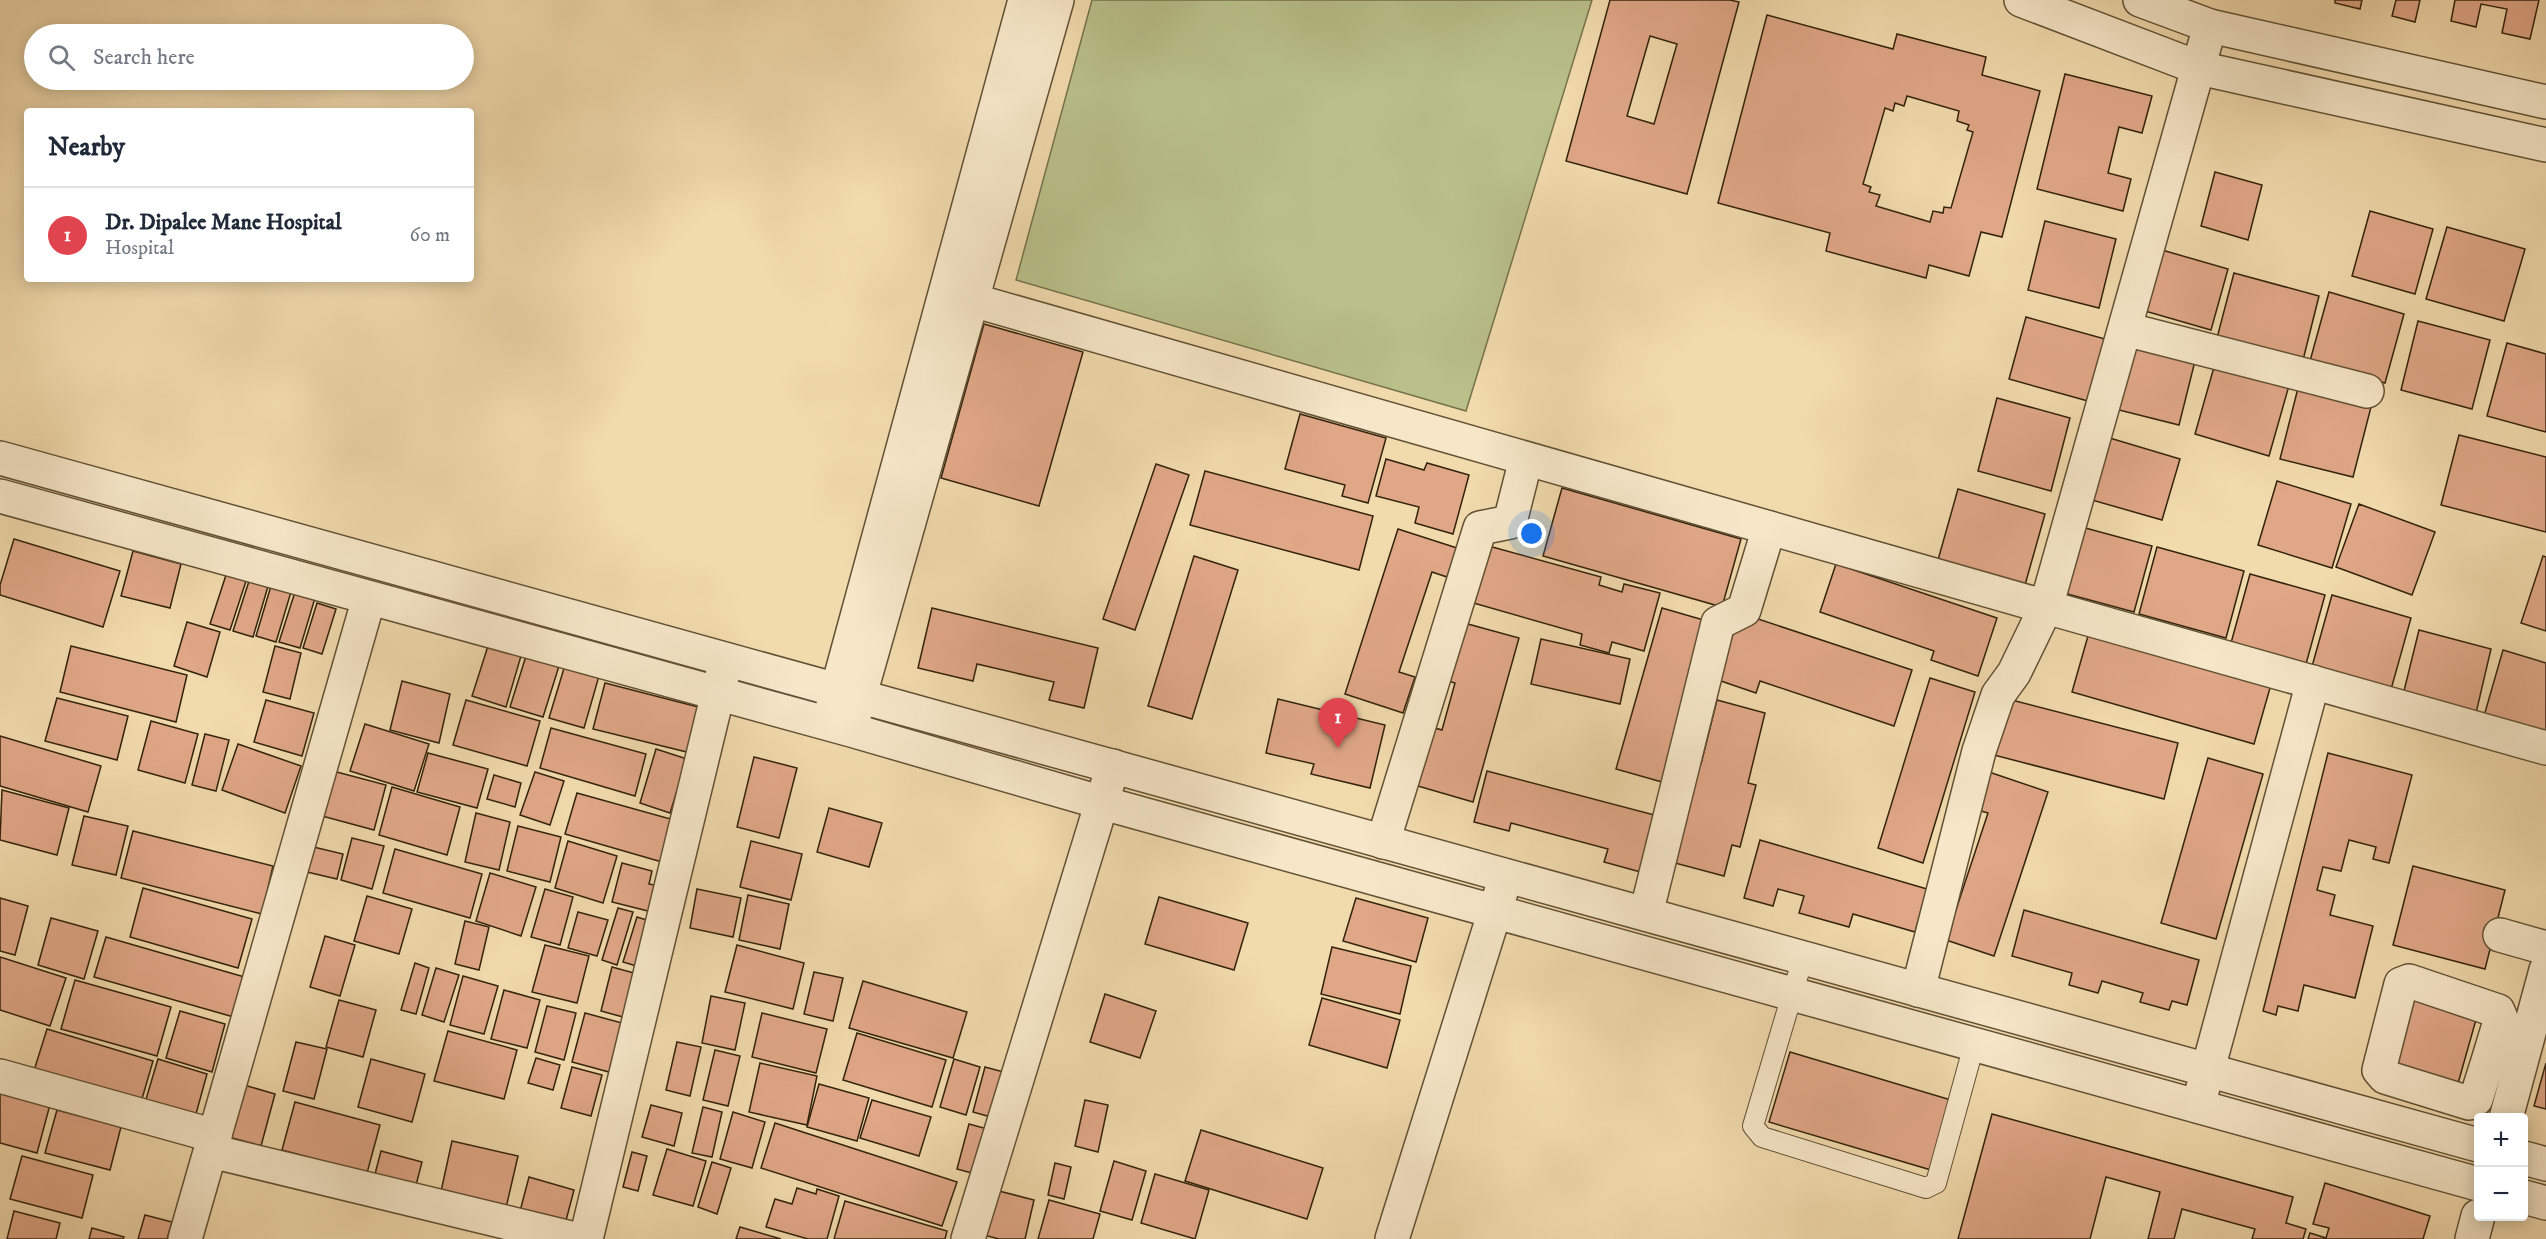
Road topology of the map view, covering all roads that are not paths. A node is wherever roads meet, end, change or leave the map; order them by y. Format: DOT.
graph roads {
  1 [pos="1025,0"];
  2 [pos="1057,0"];
  3 [pos="2021,0"];
  4 [pos="2140,0"];
  5 [pos="2211,26"];
  6 [pos="2199,68"];
  7 [pos="2546,102"];
  8 [pos="2546,145"];
  9 [pos="972,300"];
  10 [pos="2125,329"];
  11 [pos="2367,391"];
  12 [pos="1526,459"];
  13 [pos="5,460"];
  14 [pos="0,497"];
  15 [pos="1769,528"];
  16 [pos="369,598"];
  17 [pos="2046,607"];
  18 [pos="726,660"];
  19 [pos="2313,682"];
  20 [pos="848,693"];
  21 [pos="718,694"];
  22 [pos="840,727"];
  23 [pos="2546,748"];
  24 [pos="1113,766"];
  25 [pos="1103,802"];
  26 [pos="1383,842"];
  27 [pos="1506,876"];
  28 [pos="1495,912"];
  29 [pos="1646,914"];
  30 [pos="2500,935"];
  31 [pos="2546,948"];
  32 [pos="1803,958"];
  33 [pos="2546,970"];
  34 [pos="2445,979"];
  35 [pos="1918,990"];
  36 [pos="1793,994"];
  37 [pos="2536,1006"];
  38 [pos="1974,1045"];
  39 [pos="2208,1070"];
  40 [pos="0,1076"];
  41 [pos="2198,1106"];
  42 [pos="2506,1113"];
  43 [pos="213,1144"];
  44 [pos="2474,1144"];
  45 [pos="2528,1159"];
  46 [pos="2546,1164"];
  47 [pos="2474,1183"];
  48 [pos="2528,1198"];
  49 [pos="2546,1203"];
  50 [pos="2477,1221"];
  51 [pos="185,1239"];
  52 [pos="575,1239"];
  53 [pos="586,1239"];
  54 [pos="968,1239"];
  55 [pos="1392,1239"];
  56 [pos="2472,1239"];
  1 -- 20 [label="street"];
  2 -- 9 [label="street"];
  3 -- 6 [label="street"];
  4 -- 5 [label="street"];
  5 -- 6 [label="street"];
  5 -- 7 [label="street"];
  6 -- 8 [label="street"];
  6 -- 10 [label="street"];
  9 -- 12 [label="street"];
  9 -- 20 [label="street"];
  10 -- 11 [label="street"];
  10 -- 17 [label="street"];
  12 -- 15 [label="street"];
  12 -- 26 [label="street"];
  13 -- 14 [label="street"];
  13 -- 18 [label="street"];
  14 -- 16 [label="street"];
  15 -- 17 [label="street"];
  15 -- 29 [label="street"];
  16 -- 21 [label="street"];
  16 -- 43 [label="street"];
  17 -- 19 [label="street"];
  17 -- 35 [label="street"];
  18 -- 20 [label="street"];
  18 -- 21 [label="street"];
  19 -- 23 [label="street"];
  19 -- 39 [label="street"];
  20 -- 22 [label="street"];
  20 -- 24 [label="street"];
  21 -- 22 [label="street"];
  21 -- 53 [label="street"];
  22 -- 25 [label="street"];
  24 -- 25 [label="street"];
  24 -- 26 [label="street"];
  25 -- 28 [label="street"];
  25 -- 54 [label="street"];
  26 -- 27 [label="street"];
  27 -- 28 [label="street"];
  27 -- 29 [label="street"];
  28 -- 36 [label="street"];
  28 -- 55 [label="street"];
  29 -- 32 [label="street"];
  30 -- 31 [label="street"];
  32 -- 35 [label="street"];
  32 -- 36 [label="lane"];
  33 -- 37 [label="street"];
  34 -- 37 [label="street"];
  35 -- 39 [label="street"];
  36 -- 38 [label="street"];
  36 -- 38 [label="lane"];
  37 -- 42 [label="street"];
  38 -- 41 [label="street"];
  39 -- 41 [label="street"];
  39 -- 44 [label="street"];
  40 -- 43 [label="street"];
  41 -- 47 [label="street"];
  43 -- 51 [label="street"];
  43 -- 52 [label="street"];
  45 -- 46 [label="street"];
  48 -- 49 [label="street"];
  50 -- 56 [label="street"];
}
